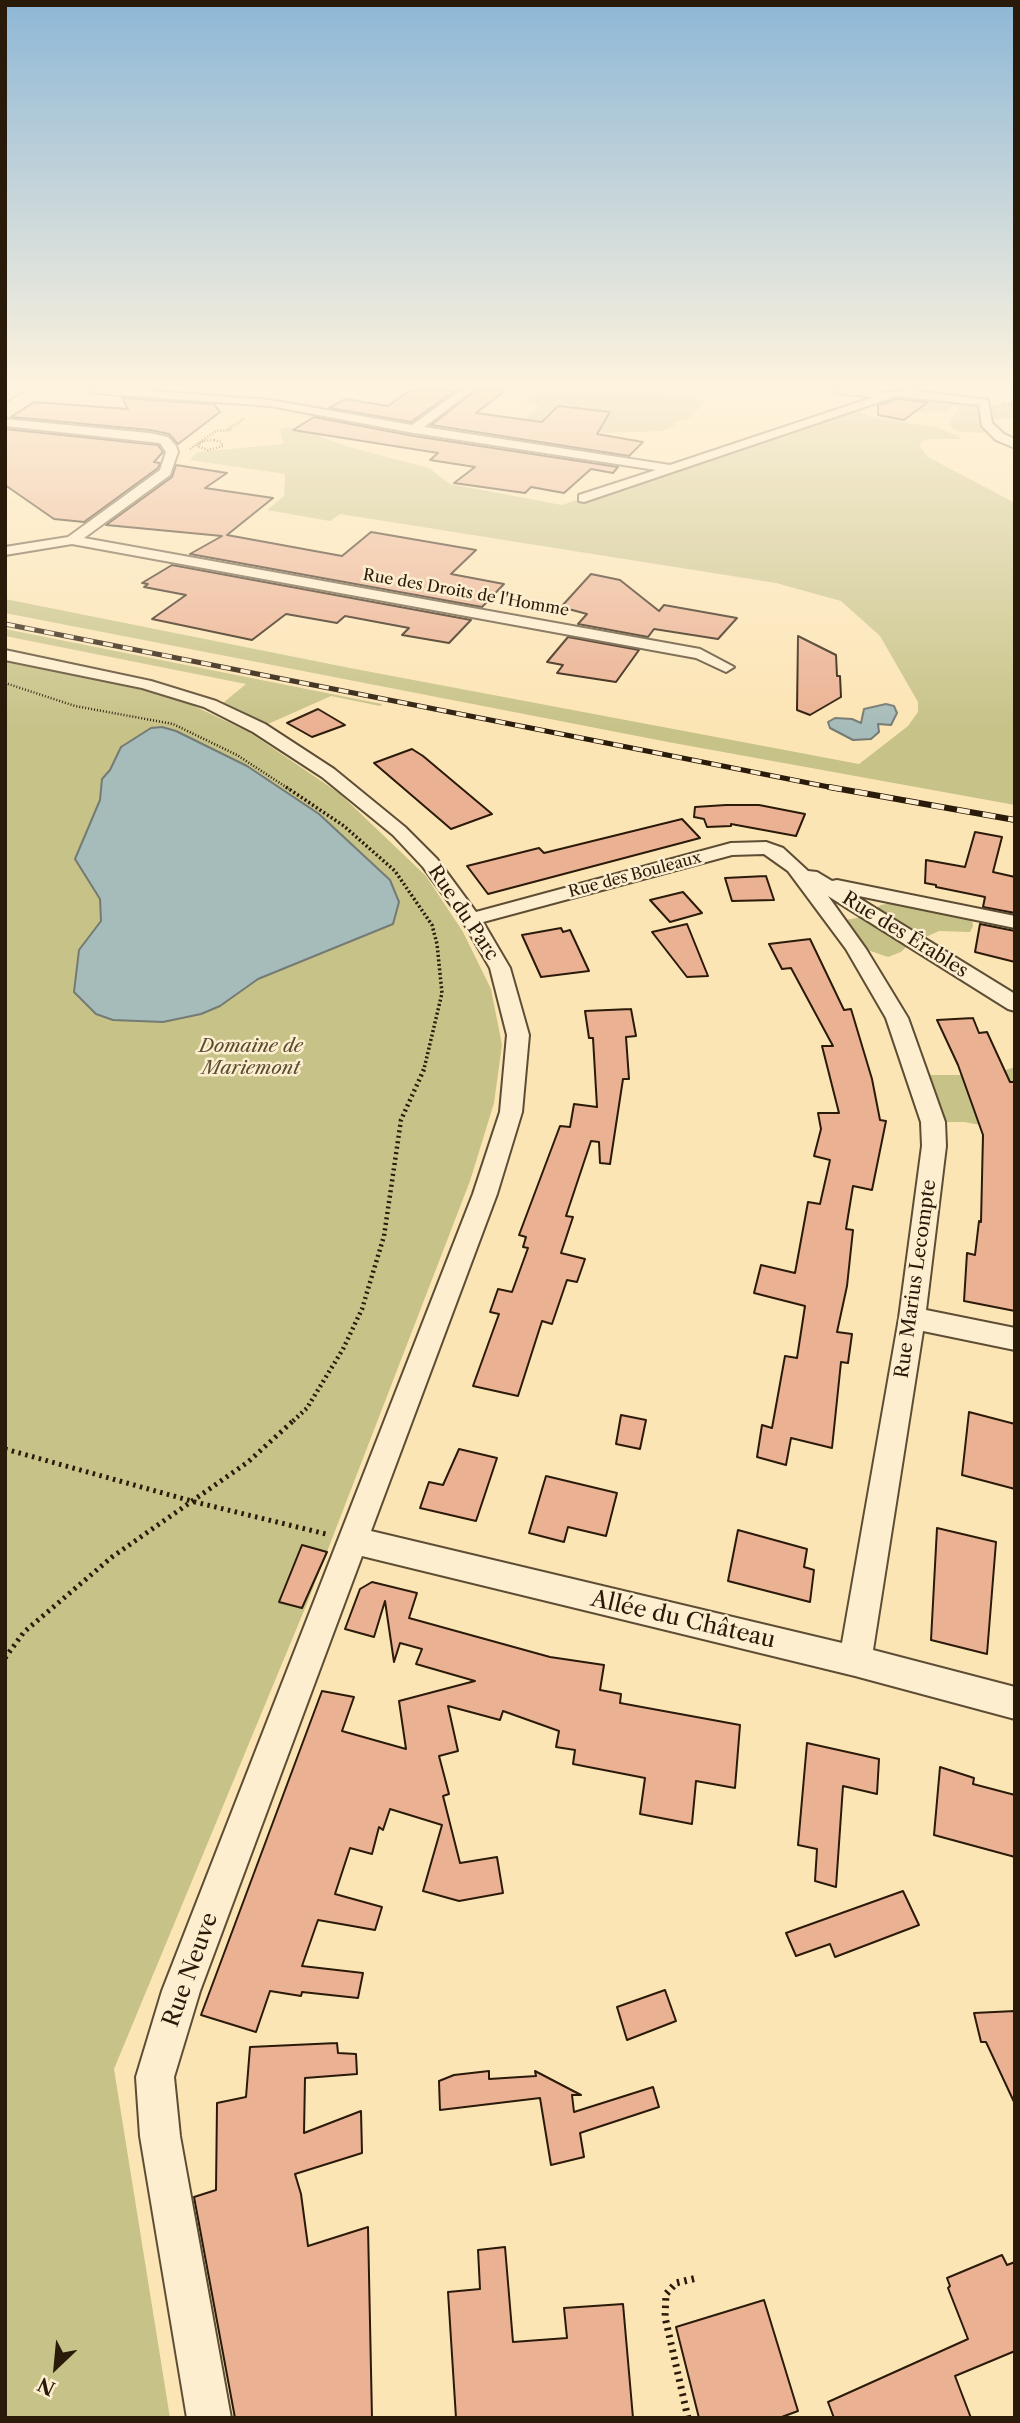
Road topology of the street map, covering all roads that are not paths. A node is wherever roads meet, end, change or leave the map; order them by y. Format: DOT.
graph roads {
  1 [pos="123,503"];
  2 [pos="72,540"];
  3 [pos="5,551"];
  4 [pos="5,655"];
  5 [pos="726,667"];
  6 [pos="795,867"];
  7 [pos="834,917"];
  8 [pos="471,919"];
  9 [pos="1015,922"];
  10 [pos="1015,1004"];
  11 [pos="912,1318"];
  12 [pos="1015,1339"];
  13 [pos="351,1540"];
  14 [pos="855,1661"];
  15 [pos="1015,1703"];
  16 [pos="209,2418"];
  1 -- 2 [label="street, Rue des Droits de l'Homme"];
  2 -- 3 [label="street, Rue des Droits de l'Homme"];
  2 -- 5 [label="street, Rue des Droits de l'Homme"];
  4 -- 8 [label="street, Rue du Parc"];
  6 -- 7 [label="street, Rue des Bouleaux"];
  6 -- 8 [label="street, Rue des Bouleaux"];
  6 -- 9 [label="street, Rue des Bouleaux"];
  6 -- 10 [label="street, Rue des Érables"];
  7 -- 11 [label="street, Rue Marius Lecompte"];
  8 -- 13 [label="street, Rue du Parc"];
  11 -- 12 [label="street"];
  11 -- 14 [label="street, Rue Marius Lecompte"];
  13 -- 14 [label="street, Allée du Château"];
  13 -- 16 [label="street, Rue Neuve"];
  14 -- 15 [label="street, Allée du Château"];
}
